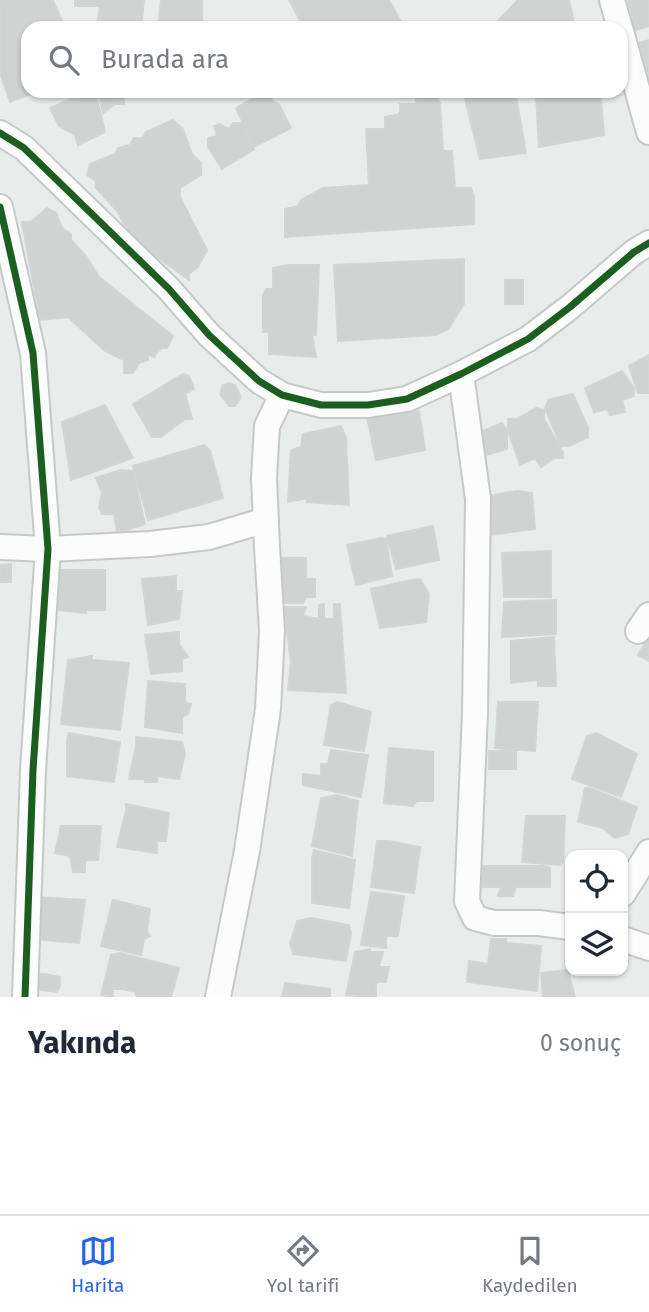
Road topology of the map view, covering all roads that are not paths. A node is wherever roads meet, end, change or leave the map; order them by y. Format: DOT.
graph roads {
  1 [pos="612,0"];
  2 [pos="618,21"];
  3 [pos="628,56"];
  4 [pos="649,132"];
  5 [pos="0,133"];
  6 [pos="0,207"];
  7 [pos="649,243"];
  8 [pos="461,374"];
  9 [pos="282,395"];
  10 [pos="266,520"];
  11 [pos="0,547"];
  12 [pos="47,549"];
  13 [pos="649,852"];
  14 [pos="628,886"];
  15 [pos="565,926"];
  16 [pos="628,941"];
  17 [pos="649,948"];
  18 [pos="25,997"];
  19 [pos="218,997"];
  1 -- 2 [label="street"];
  3 -- 4 [label="street"];
  5 -- 9 [label="street"];
  6 -- 12 [label="street"];
  7 -- 8 [label="street"];
  8 -- 9 [label="street"];
  8 -- 15 [label="street"];
  9 -- 10 [label="street"];
  10 -- 12 [label="street"];
  10 -- 19 [label="street"];
  11 -- 12 [label="street"];
  12 -- 18 [label="street"];
  13 -- 14 [label="street"];
  16 -- 17 [label="street"];
}
